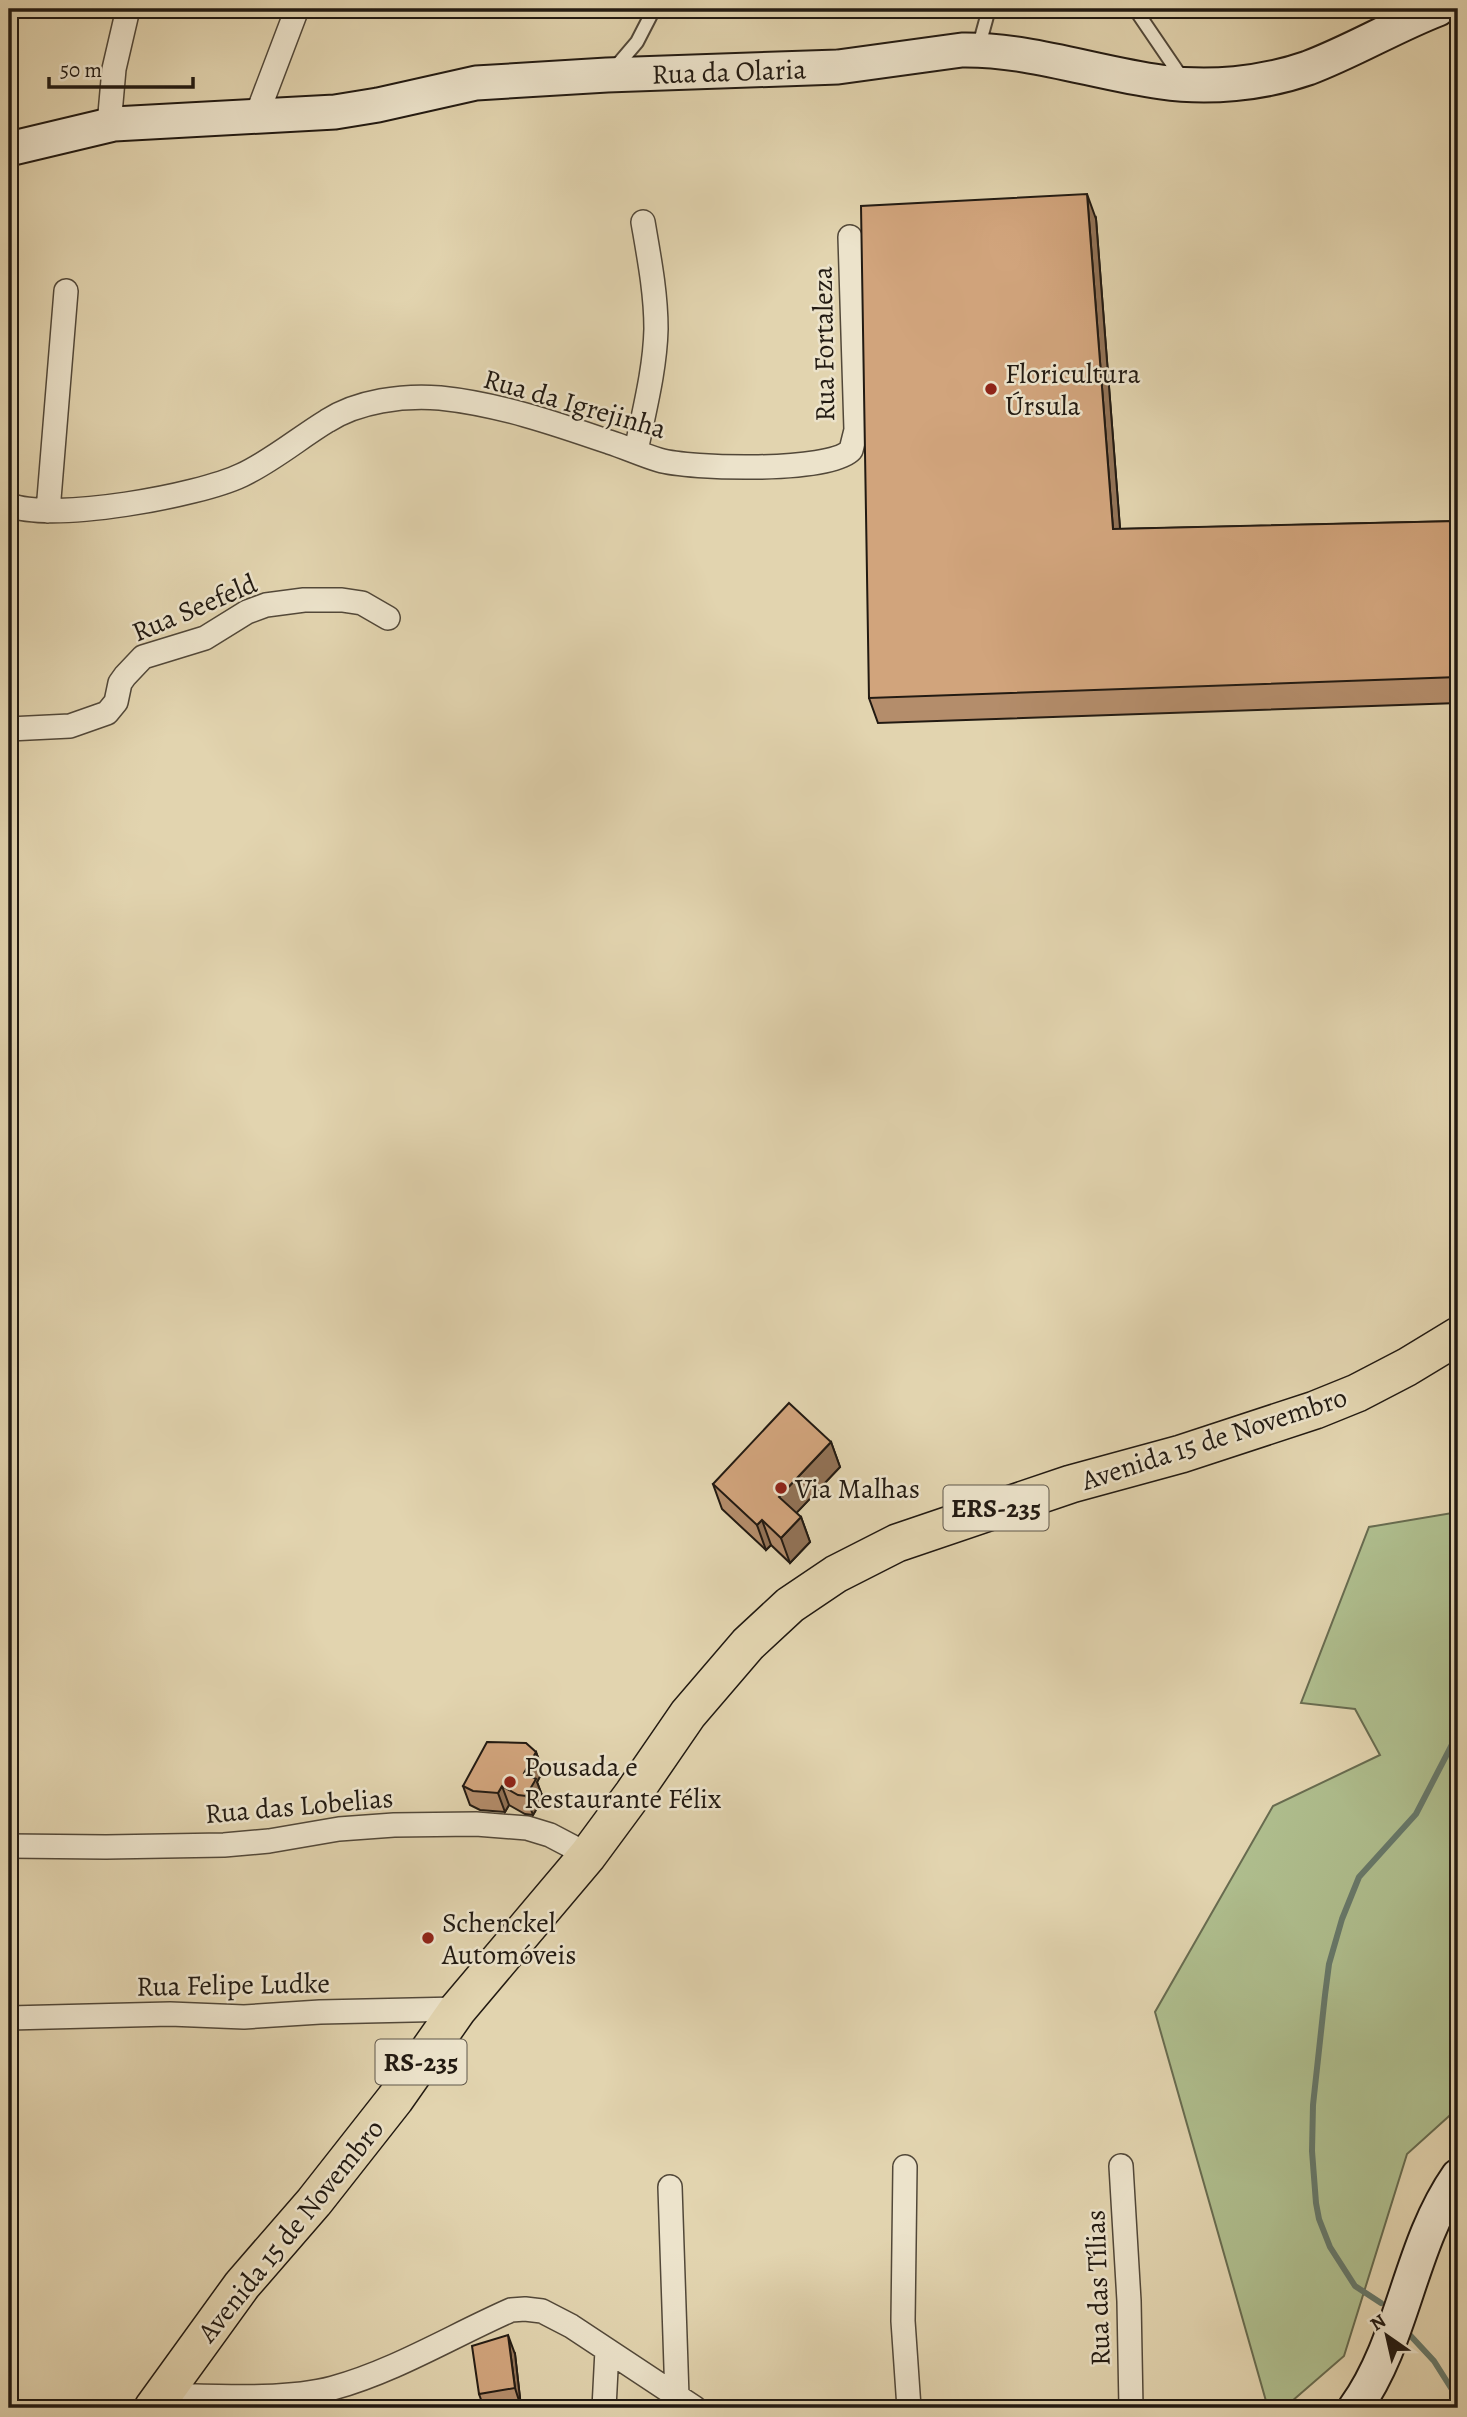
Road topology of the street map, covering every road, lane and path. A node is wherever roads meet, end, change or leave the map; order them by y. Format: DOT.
graph roads {
  1 [pos="128,9"];
  2 [pos="297,9"];
  3 [pos="654,9"];
  4 [pos="989,9"];
  5 [pos="1135,9"];
  6 [pos="1438,9"];
  7 [pos="978,50"];
  8 [pos="607,75"];
  9 [pos="1186,84"];
  10 [pos="257,117"];
  11 [pos="109,125"];
  12 [pos="9,149"];
  13 [pos="643,222"];
  14 [pos="850,237"];
  15 [pos="66,291"];
  16 [pos="852,448"];
  17 [pos="636,451"];
  18 [pos="9,505"];
  19 [pos="48,511"];
  20 [pos="388,618"];
  21 [pos="9,729"];
  22 [pos="1458,1336"];
  23 [pos="688,1714"];
  24 [pos="9,1846"];
  25 [pos="588,1855"];
  26 [pos="458,2009"];
  27 [pos="9,2018"];
  28 [pos="1121,2166"];
  29 [pos="905,2167"];
  30 [pos="1458,2176"];
  31 [pos="670,2187"];
  32 [pos="607,2350"];
  33 [pos="157,2402"];
  34 [pos="686,2402"];
  35 [pos="604,2408"];
  36 [pos="909,2408"];
  37 [pos="1131,2408"];
  38 [pos="1355,2408"];
  1 -- 11 [label="street"];
  2 -- 10 [label="street"];
  3 -- 8 [label="lane"];
  4 -- 7 [label="lane"];
  5 -- 9 [label="lane"];
  6 -- 9 [label="street, Rua da Olaria"];
  7 -- 8 [label="street, Rua da Olaria"];
  7 -- 9 [label="street, Rua da Olaria"];
  8 -- 10 [label="street, Rua da Olaria"];
  10 -- 11 [label="street, Rua da Olaria"];
  11 -- 12 [label="street, Rua da Olaria"];
  13 -- 17 [label="street"];
  14 -- 16 [label="street, Rua Fortaleza"];
  15 -- 19 [label="street"];
  16 -- 17 [label="street, Rua da Igrejinha"];
  17 -- 19 [label="street, Rua da Igrejinha"];
  18 -- 19 [label="street, Rua da Igrejinha"];
  20 -- 21 [label="street, Rua Seefeld"];
  22 -- 23 [label="main road, Avenida 15 de Novembro / ERS-235"];
  23 -- 25 [label="main road, Avenida 15 de Novembro / RS-235"];
  24 -- 25 [label="street, Rua das Lobelias"];
  25 -- 26 [label="main road, Avenida 15 de Novembro / RS-235"];
  26 -- 27 [label="street, Rua Felipe Ludke"];
  26 -- 33 [label="main road, Avenida 15 de Novembro / RS-235"];
  28 -- 37 [label="street, Rua das Tílias"];
  29 -- 36 [label="street"];
  30 -- 38 [label="street"];
  31 -- 34 [label="street"];
  32 -- 33 [label="street"];
  32 -- 34 [label="street"];
  32 -- 35 [label="street"];
}
